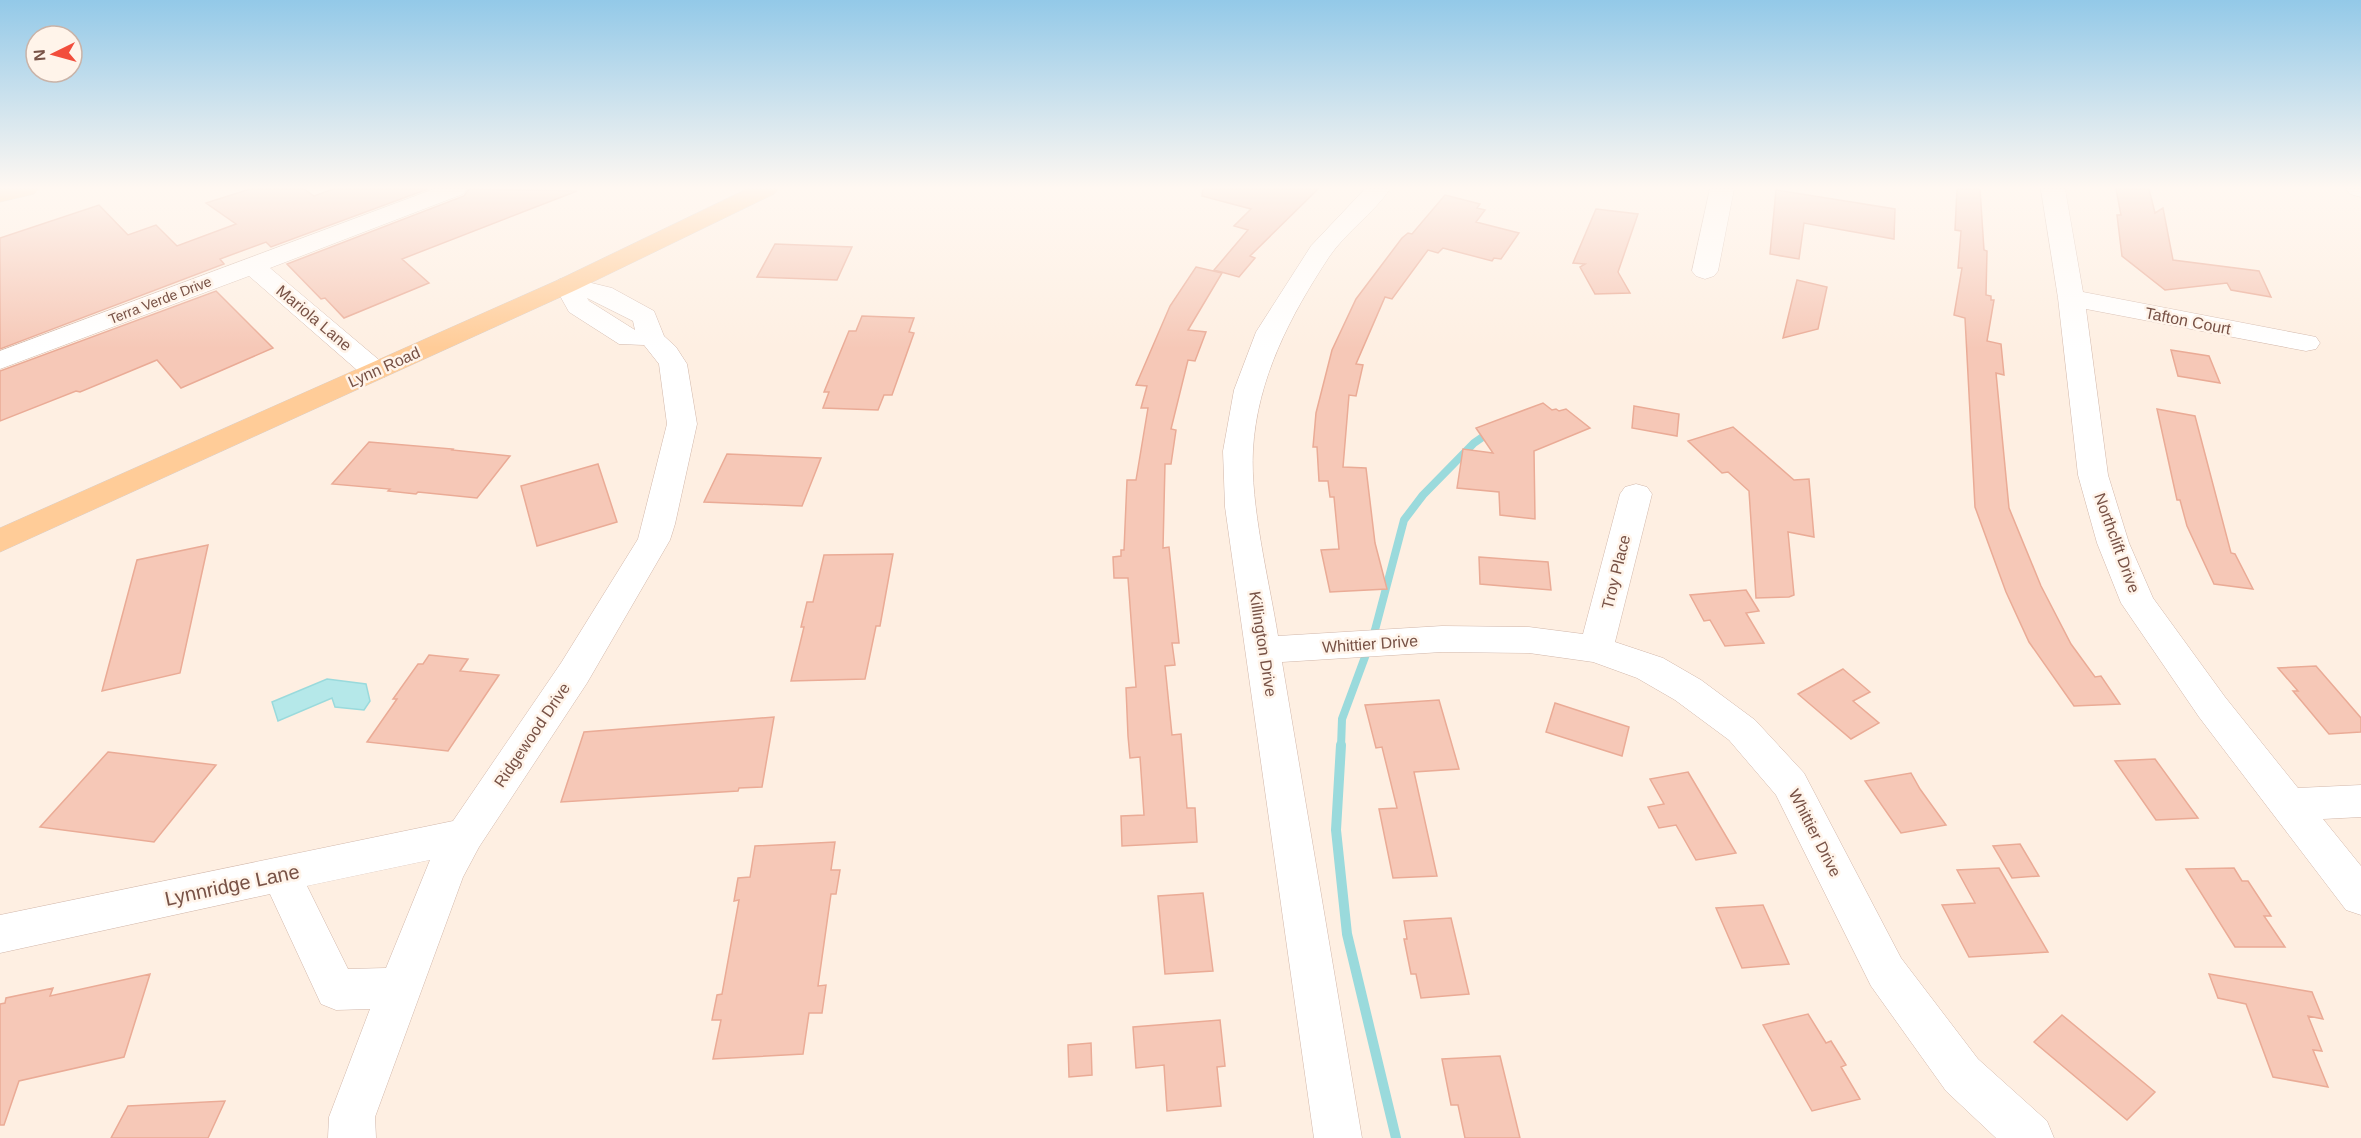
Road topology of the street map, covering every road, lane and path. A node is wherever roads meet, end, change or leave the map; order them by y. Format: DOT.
graph roads {
  1 [pos="313,242"];
  2 [pos="656,242"];
  3 [pos="1328,242"];
  4 [pos="1711,242"];
  5 [pos="2062,242"];
  6 [pos="252,265"];
  7 [pos="1705,271"];
  8 [pos="567,285"];
  9 [pos="2071,298"];
  10 [pos="2306,343"];
  11 [pos="0,362"];
  12 [pos="375,371"];
  13 [pos="1636,494"];
  14 [pos="0,541"];
  15 [pos="1596,649"];
  16 [pos="1264,650"];
  17 [pos="2361,801"];
  18 [pos="2291,805"];
  19 [pos="465,835"];
  20 [pos="281,874"];
  21 [pos="2361,897"];
  22 [pos="0,934"];
  23 [pos="400,988"];
  24 [pos="352,1138"];
  25 [pos="1338,1138"];
  26 [pos="2030,1138"];
  1 -- 6 [label="street, Terra Verde Drive"];
  2 -- 8 [label="main road, Lynn Road"];
  3 -- 16 [label="street, Killington Drive"];
  4 -- 7 [label="street"];
  5 -- 9 [label="street, Northclift Drive"];
  6 -- 11 [label="street, Terra Verde Drive"];
  6 -- 12 [label="street, Mariola Lane"];
  8 -- 12 [label="main road, Lynn Road"];
  8 -- 19 [label="street, Ridgewood Drive"];
  9 -- 10 [label="street, Tafton Court"];
  9 -- 18 [label="street, Northclift Drive"];
  12 -- 14 [label="main road, Lynn Road"];
  13 -- 15 [label="street, Troy Place"];
  15 -- 16 [label="street, Whittier Drive"];
  15 -- 26 [label="street, Whittier Drive"];
  16 -- 25 [label="street, Killington Drive"];
  17 -- 18 [label="street"];
  18 -- 21 [label="street, Northclift Drive"];
  19 -- 20 [label="street, Lynnridge Lane"];
  19 -- 23 [label="street, Ridgewood Drive"];
  20 -- 22 [label="street, Lynnridge Lane"];
  20 -- 23 [label="street"];
  23 -- 24 [label="street, Ridgewood Drive"];
}
